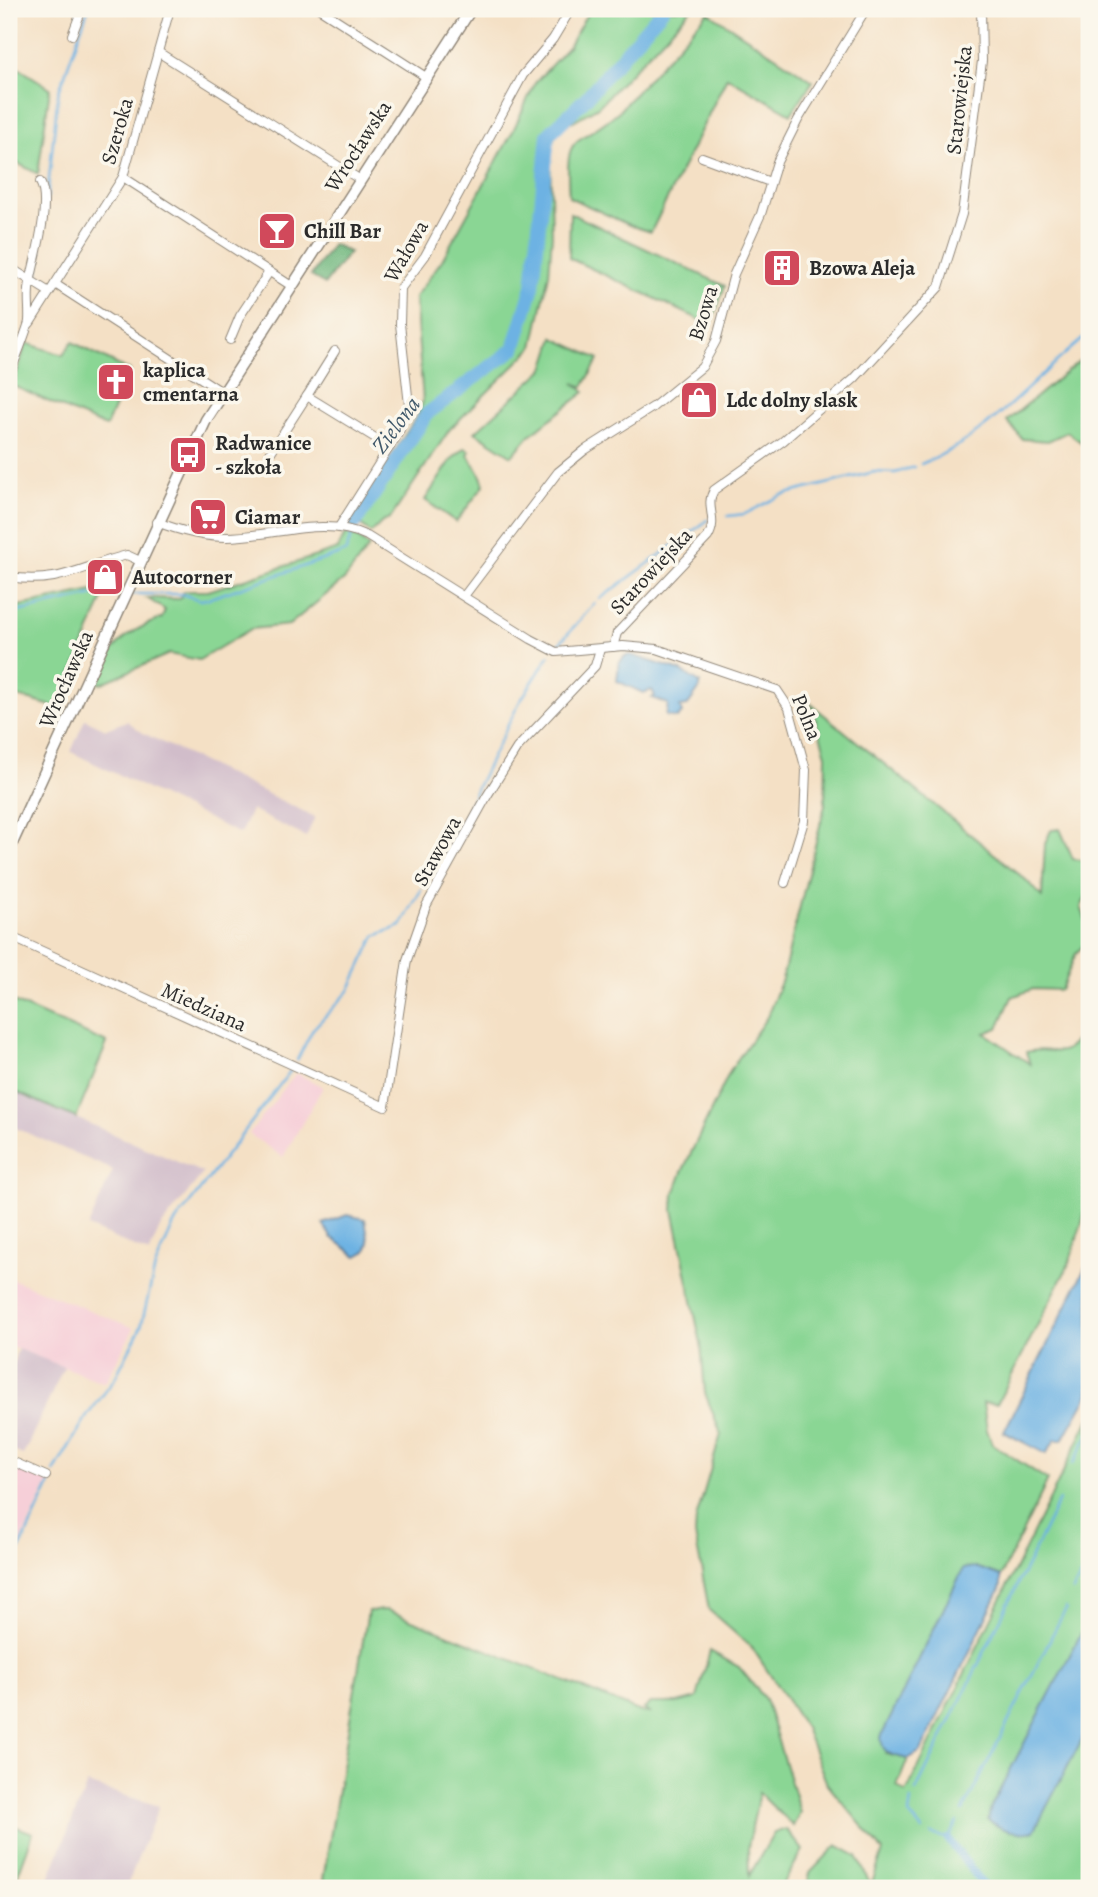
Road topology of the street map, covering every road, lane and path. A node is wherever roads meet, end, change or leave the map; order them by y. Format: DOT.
graph roads {
  1 [pos="82,9"];
  2 [pos="170,9"];
  3 [pos="320,9"];
  4 [pos="471,9"];
  5 [pos="570,9"];
  6 [pos="866,9"];
  7 [pos="981,9"];
  8 [pos="72,35"];
  9 [pos="158,52"];
  10 [pos="426,76"];
  11 [pos="702,157"];
  12 [pos="123,177"];
  13 [pos="359,179"];
  14 [pos="40,182"];
  15 [pos="770,182"];
  16 [pos="9,267"];
  17 [pos="269,272"];
  18 [pos="30,280"];
  19 [pos="55,284"];
  20 [pos="290,285"];
  21 [pos="49,292"];
  22 [pos="30,323"];
  23 [pos="230,340"];
  24 [pos="335,351"];
  25 [pos="9,377"];
  26 [pos="222,392"];
  27 [pos="307,396"];
  28 [pos="392,444"];
  29 [pos="269,455"];
  30 [pos="158,522"];
  31 [pos="343,528"];
  32 [pos="140,561"];
  33 [pos="9,577"];
  34 [pos="464,596"];
  35 [pos="613,647"];
  36 [pos="600,649"];
  37 [pos="9,850"];
  38 [pos="785,883"];
  39 [pos="9,936"];
  40 [pos="384,1107"];
  41 [pos="9,1460"];
  42 [pos="47,1476"];
  1 -- 8 [label="street"];
  2 -- 9 [label="street, Szeroka"];
  3 -- 10 [label="street"];
  4 -- 10 [label="main road, Wrocławska"];
  5 -- 28 [label="street, Wałowa"];
  6 -- 15 [label="street, Bzowa"];
  7 -- 35 [label="street, Starowiejska"];
  9 -- 12 [label="street, Szeroka"];
  9 -- 13 [label="street"];
  10 -- 13 [label="main road, Wrocławska"];
  11 -- 15 [label="street"];
  12 -- 17 [label="street"];
  12 -- 19 [label="street, Szeroka"];
  13 -- 20 [label="main road, Wrocławska"];
  14 -- 18 [label="street"];
  15 -- 34 [label="street, Bzowa"];
  16 -- 18 [label="street"];
  17 -- 20 [label="street"];
  17 -- 23 [label="street"];
  18 -- 21 [label="street"];
  18 -- 22 [label="street"];
  19 -- 21 [label="street, Szeroka"];
  19 -- 26 [label="street"];
  20 -- 26 [label="main road, Wrocławska"];
  21 -- 22 [label="street, Szeroka"];
  22 -- 25 [label="street, Szeroka"];
  24 -- 27 [label="street"];
  26 -- 30 [label="main road, Wrocławska"];
  27 -- 28 [label="street"];
  27 -- 29 [label="street"];
  28 -- 31 [label="street, Wałowa"];
  30 -- 31 [label="street, Starowiejska"];
  30 -- 32 [label="main road, Wrocławska"];
  31 -- 34 [label="street, Starowiejska"];
  32 -- 33 [label="street"];
  32 -- 37 [label="main road, Wrocławska"];
  34 -- 36 [label="street, Starowiejska"];
  35 -- 36 [label="street, Starowiejska"];
  35 -- 38 [label="street, Polna"];
  36 -- 40 [label="street, Stawowa"];
  39 -- 40 [label="street, Miedziana"];
  41 -- 42 [label="street"];
}
